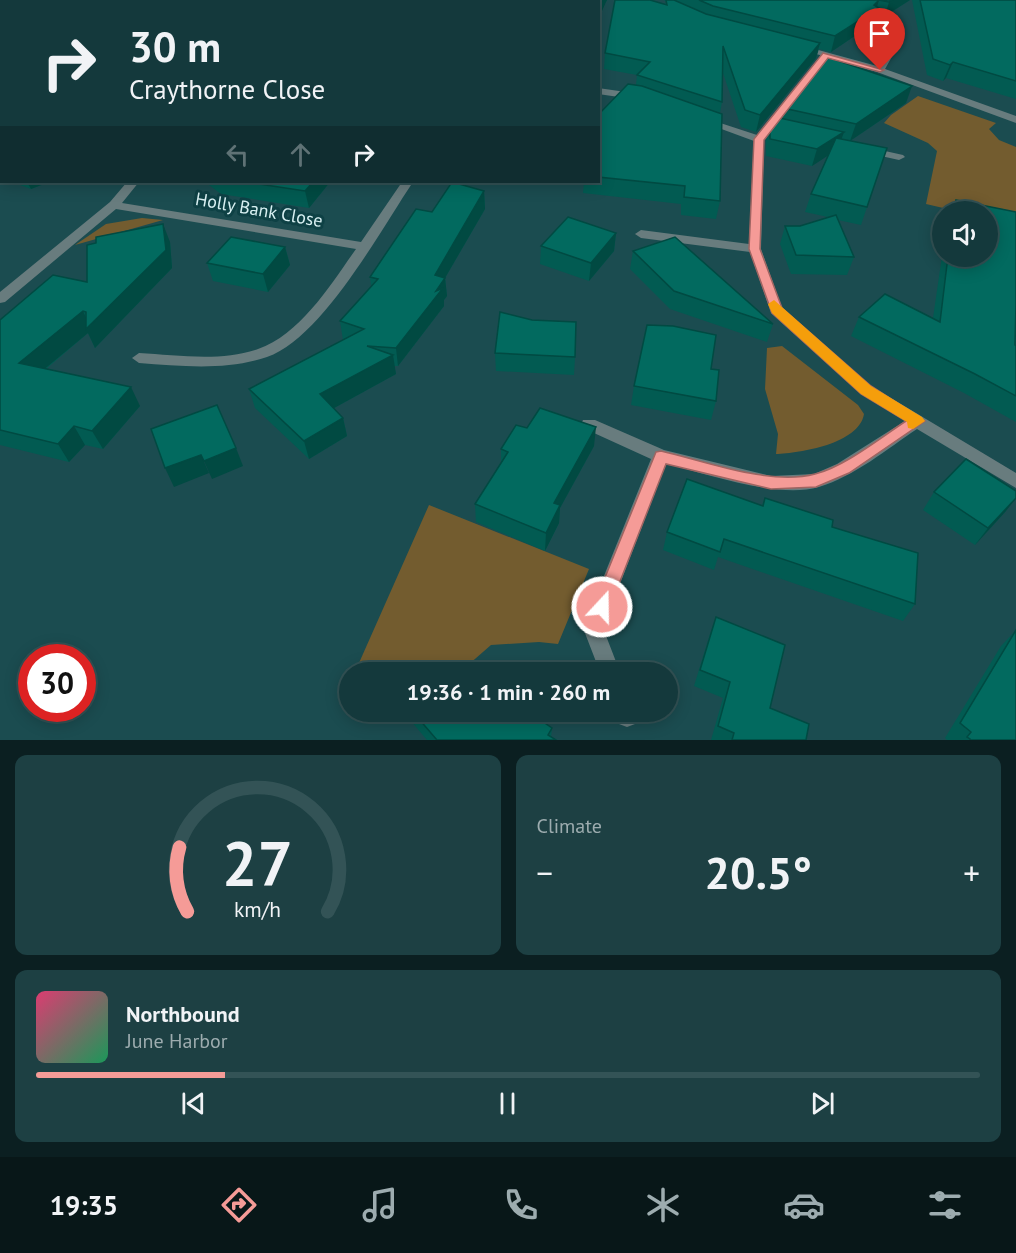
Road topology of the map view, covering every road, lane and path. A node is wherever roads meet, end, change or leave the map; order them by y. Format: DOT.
graph roads {
  1 [pos="876,20"];
  2 [pos="794,47"];
  3 [pos="880,70"];
  4 [pos="804,82"];
  5 [pos="600,91"];
  6 [pos="653,101"];
  7 [pos="694,117"];
  8 [pos="1016,120"];
  9 [pos="759,139"];
  10 [pos="856,147"];
  11 [pos="899,157"];
  12 [pos="132,183"];
  13 [pos="406,183"];
  14 [pos="114,205"];
  15 [pos="641,234"];
  16 [pos="363,246"];
  17 [pos="754,249"];
  18 [pos="0,299"];
  19 [pos="139,358"];
  20 [pos="917,421"];
  21 [pos="589,424"];
  22 [pos="661,456"];
  23 [pos="1016,481"];
  24 [pos="606,662"];
  1 -- 3 [label="street"];
  2 -- 3 [label="street"];
  3 -- 8 [label="street"];
  4 -- 9 [label="street"];
  5 -- 6 [label="street"];
  7 -- 9 [label="street"];
  9 -- 17 [label="street"];
  10 -- 11 [label="street"];
  12 -- 14 [label="street"];
  13 -- 16 [label="street"];
  14 -- 16 [label="street, Holly Bank Close"];
  14 -- 18 [label="street"];
  15 -- 17 [label="street"];
  16 -- 19 [label="street"];
  17 -- 20 [label="street"];
  20 -- 22 [label="street"];
  20 -- 23 [label="street"];
  21 -- 22 [label="street"];
  22 -- 24 [label="street"];
}
